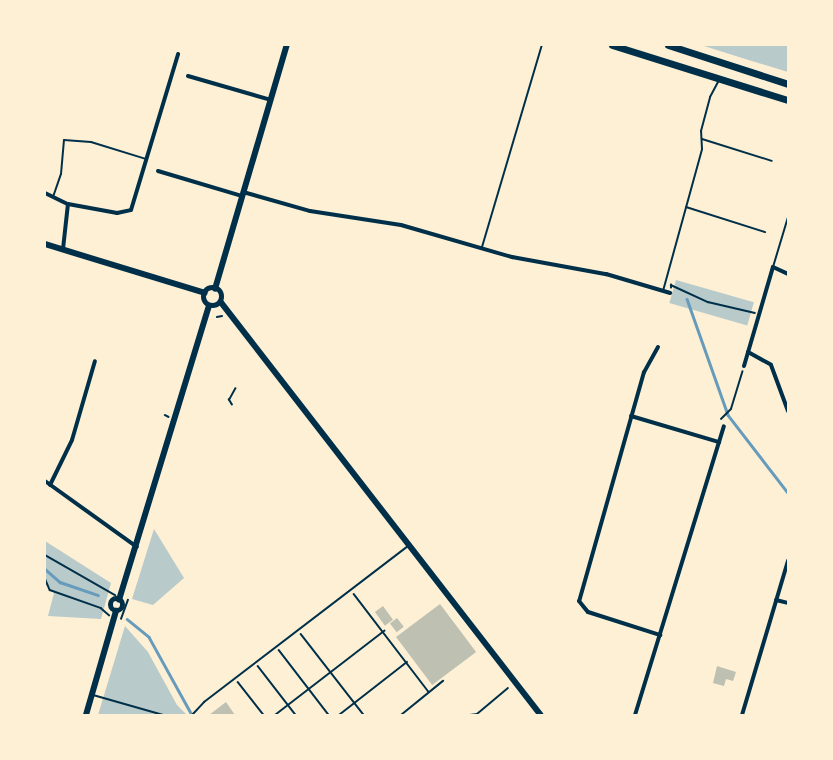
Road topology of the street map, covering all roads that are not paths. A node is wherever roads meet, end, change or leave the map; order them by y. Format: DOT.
graph roads {
  1 [pos="287,45"];
  2 [pos="542,45"];
  3 [pos="612,45"];
  4 [pos="668,45"];
  5 [pos="178,54"];
  6 [pos="188,76"];
  7 [pos="720,78"];
  8 [pos="788,84"];
  9 [pos="271,100"];
  10 [pos="788,100"];
  11 [pos="702,139"];
  12 [pos="146,159"];
  13 [pos="772,161"];
  14 [pos="158,171"];
  15 [pos="45,193"];
  16 [pos="243,194"];
  17 [pos="53,197"];
  18 [pos="68,204"];
  19 [pos="686,207"];
  20 [pos="788,217"];
  21 [pos="787,223"];
  22 [pos="765,232"];
  23 [pos="45,244"];
  24 [pos="481,248"];
  25 [pos="63,249"];
  26 [pos="773,267"];
  27 [pos="788,274"];
  28 [pos="215,288"];
  29 [pos="662,292"];
  30 [pos="205,293"];
  31 [pos="670,293"];
  32 [pos="221,302"];
  33 [pos="209,306"];
  34 [pos="658,347"];
  35 [pos="748,352"];
  36 [pos="95,361"];
  37 [pos="744,366"];
  38 [pos="788,410"];
  39 [pos="631,416"];
  40 [pos="724,426"];
  41 [pos="719,442"];
  42 [pos="45,481"];
  43 [pos="50,485"];
  44 [pos="411,544"];
  45 [pos="137,547"];
  46 [pos="788,560"];
  47 [pos="120,599"];
  48 [pos="776,600"];
  49 [pos="788,603"];
  50 [pos="116,611"];
  51 [pos="660,635"];
  52 [pos="91,694"];
  53 [pos="86,715"];
  54 [pos="163,715"];
  55 [pos="192,715"];
  56 [pos="541,715"];
  57 [pos="635,715"];
  58 [pos="742,715"];
  1 -- 9 [label="street"];
  2 -- 24 [label="lane"];
  3 -- 7 [label="main road"];
  4 -- 8 [label="main road"];
  5 -- 12 [label="street"];
  6 -- 9 [label="street"];
  7 -- 10 [label="main road"];
  7 -- 11 [label="lane"];
  9 -- 16 [label="street"];
  11 -- 13 [label="lane"];
  11 -- 19 [label="lane"];
  12 -- 17 [label="lane"];
  12 -- 18 [label="street"];
  14 -- 16 [label="street"];
  15 -- 17 [label="street"];
  16 -- 24 [label="street"];
  16 -- 28 [label="street"];
  17 -- 18 [label="street"];
  18 -- 25 [label="street"];
  19 -- 22 [label="lane"];
  19 -- 29 [label="lane"];
  20 -- 21 [label="lane"];
  21 -- 26 [label="lane"];
  23 -- 25 [label="street"];
  24 -- 29 [label="street"];
  25 -- 30 [label="street"];
  26 -- 27 [label="street"];
  26 -- 35 [label="street"];
  28 -- 30 [label="street"];
  28 -- 32 [label="street"];
  29 -- 31 [label="street"];
  30 -- 33 [label="street"];
  32 -- 33 [label="street"];
  32 -- 44 [label="street"];
  33 -- 45 [label="street"];
  34 -- 39 [label="street"];
  35 -- 37 [label="street"];
  35 -- 38 [label="street"];
  36 -- 43 [label="street"];
  39 -- 41 [label="street"];
  39 -- 51 [label="street"];
  40 -- 41 [label="street"];
  41 -- 51 [label="street"];
  42 -- 43 [label="street"];
  43 -- 45 [label="street"];
  44 -- 55 [label="lane"];
  44 -- 56 [label="street"];
  45 -- 47 [label="street"];
  46 -- 48 [label="street"];
  47 -- 50 [label="street"];
  47 -- 50 [label="street"];
  48 -- 49 [label="street"];
  48 -- 58 [label="street"];
  50 -- 52 [label="street"];
  51 -- 57 [label="street"];
  52 -- 53 [label="street"];
  52 -- 54 [label="lane"];
}
